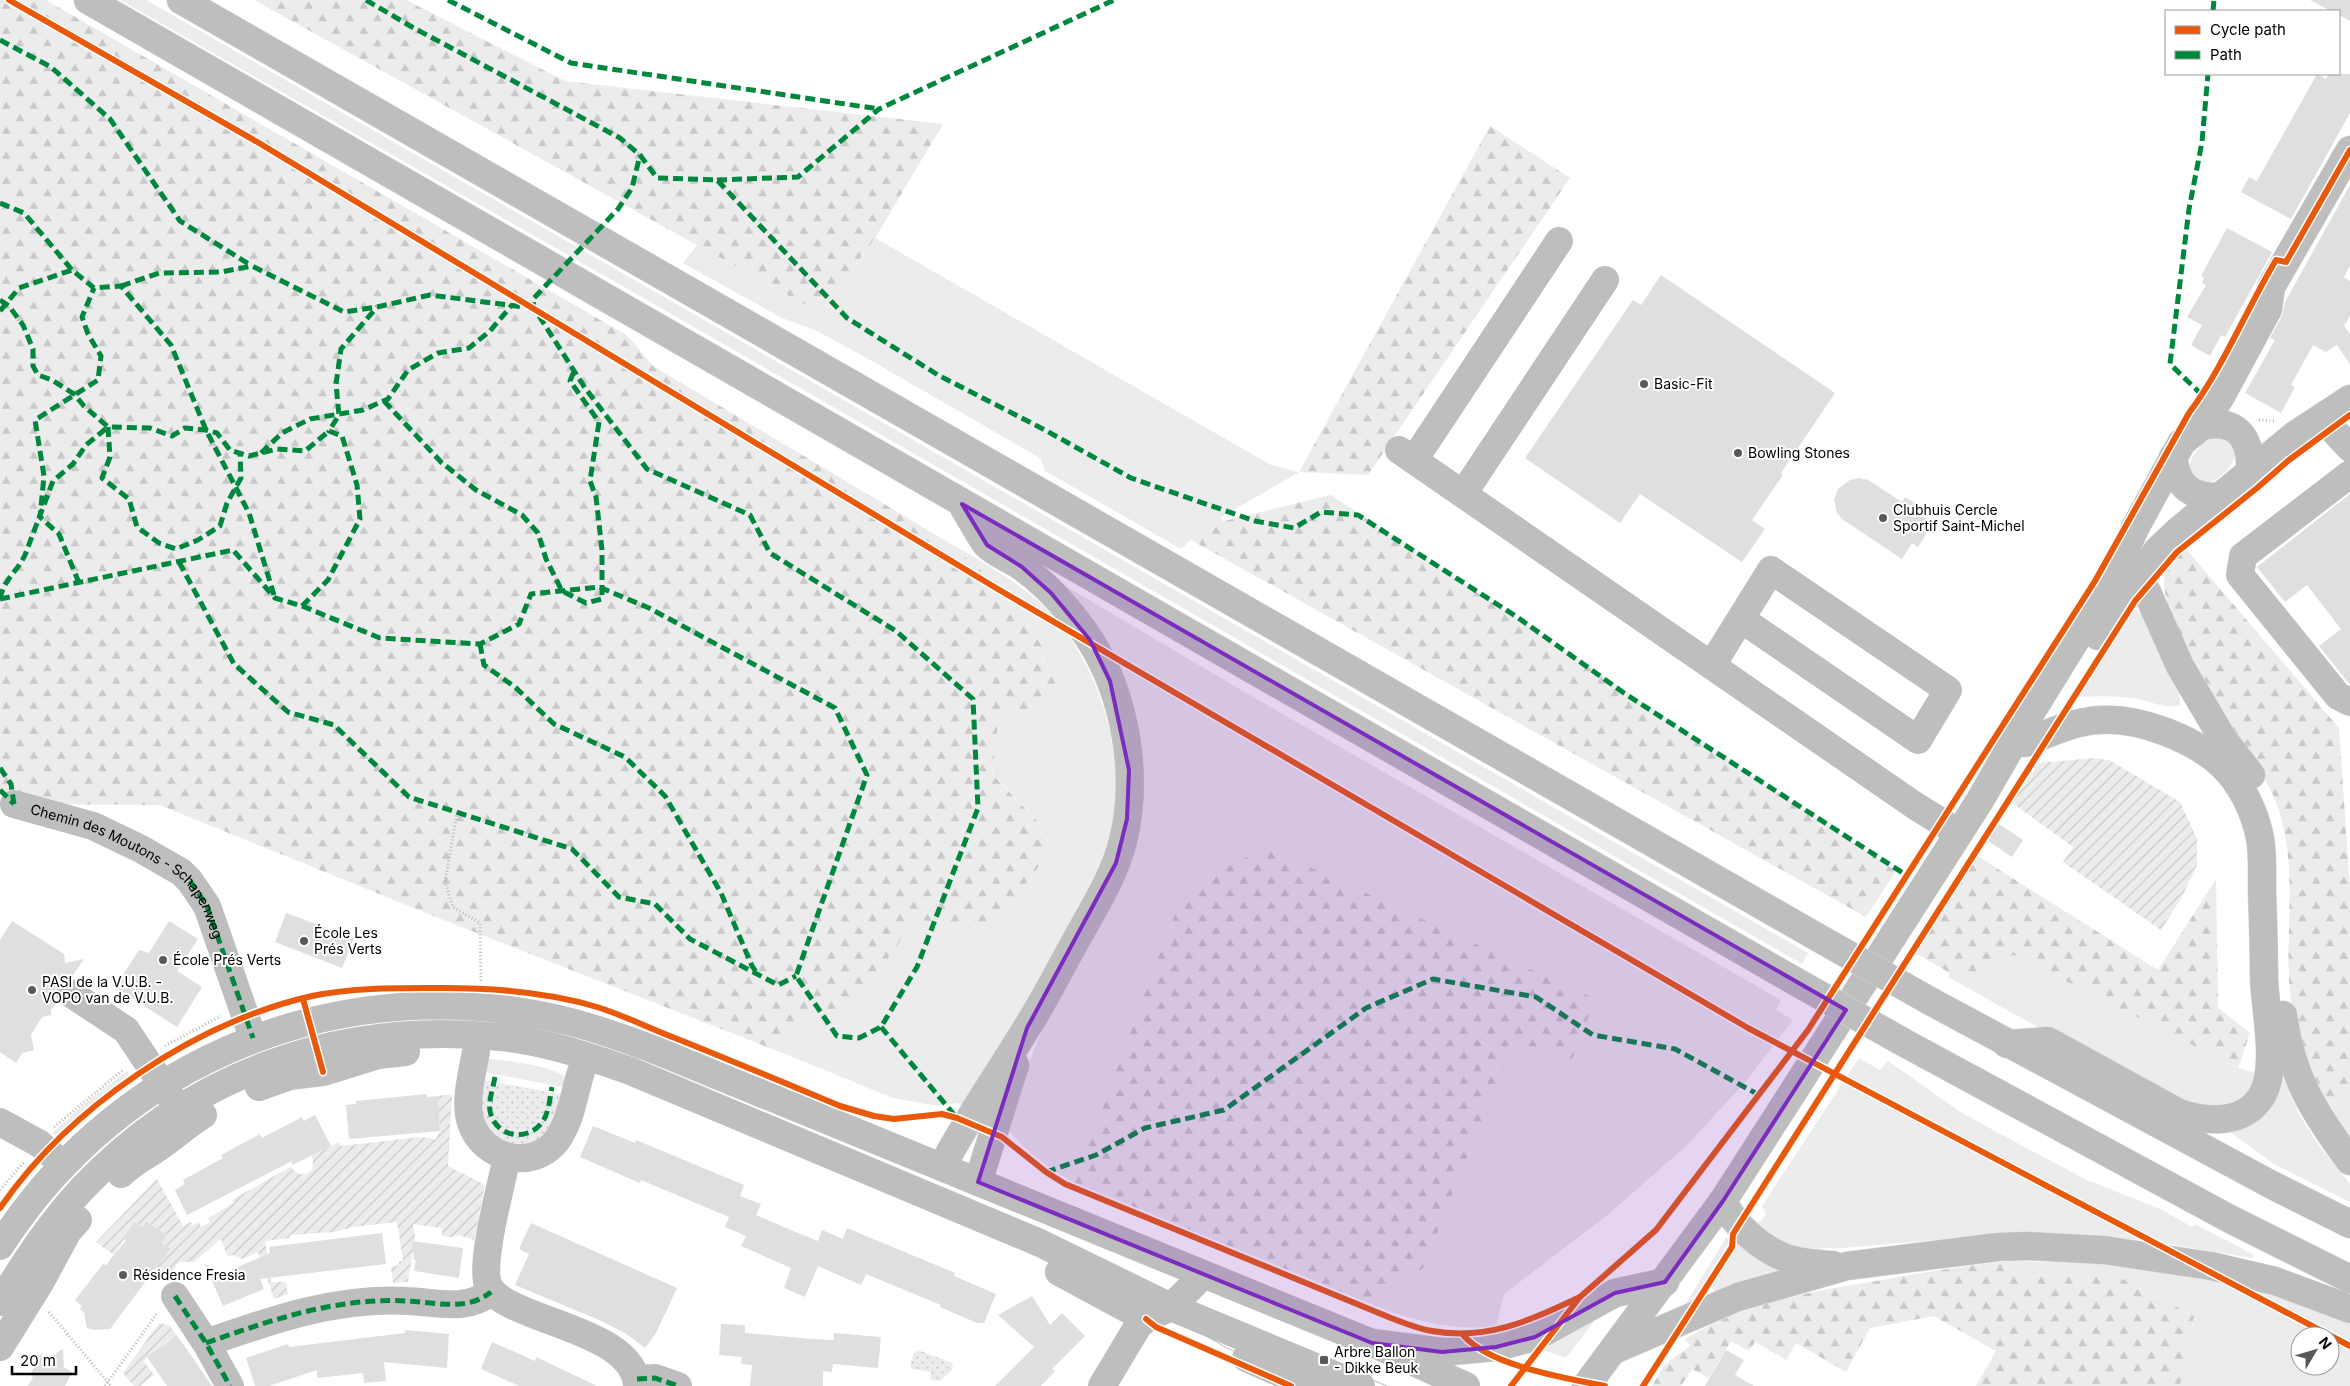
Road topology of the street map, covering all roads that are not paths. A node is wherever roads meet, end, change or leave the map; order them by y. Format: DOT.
graph roads {
  1 [pos="88,0"];
  2 [pos="181,0"];
  3 [pos="2350,150"];
  4 [pos="1559,241"];
  5 [pos="1605,280"];
  6 [pos="2350,399"];
  7 [pos="2323,419"];
  8 [pos="2202,426"];
  9 [pos="2350,448"];
  10 [pos="2174,457"];
  11 [pos="2250,470"];
  12 [pos="2350,474"];
  13 [pos="1464,494"];
  14 [pos="2218,497"];
  15 [pos="962,504"];
  16 [pos="2138,580"];
  17 [pos="2109,586"];
  18 [pos="1741,619"];
  19 [pos="1712,665"];
  20 [pos="2350,702"];
  21 [pos="2025,743"];
  22 [pos="1980,802"];
  23 [pos="14,804"];
  24 [pos="1959,833"];
  25 [pos="70,993"];
  26 [pos="1027,1028"];
  27 [pos="253,1038"];
  28 [pos="2007,1044"];
  29 [pos="476,1052"];
  30 [pos="581,1072"];
  31 [pos="162,1084"];
  32 [pos="183,1116"];
  33 [pos="0,1122"];
  34 [pos="507,1157"];
  35 [pos="2350,1161"];
  36 [pos="63,1165"];
  37 [pos="942,1167"];
  38 [pos="978,1182"];
  39 [pos="926,1195"];
  40 [pos="1723,1201"];
  41 [pos="2350,1224"];
  42 [pos="0,1246"];
  43 [pos="1847,1266"];
  44 [pos="1203,1275"];
  45 [pos="2350,1279"];
  46 [pos="1665,1282"];
  47 [pos="491,1292"];
  48 [pos="175,1296"];
  49 [pos="0,1302"];
  50 [pos="1171,1307"];
  51 [pos="2350,1309"];
  52 [pos="1146,1319"];
  53 [pos="206,1343"];
  54 [pos="1372,1343"];
  55 [pos="0,1348"];
  56 [pos="1614,1350"];
  57 [pos="637,1382"];
  58 [pos="230,1386"];
  59 [pos="678,1386"];
  60 [pos="1102,1386"];
  61 [pos="1310,1386"];
  62 [pos="1361,1386"];
  63 [pos="1466,1386"];
  64 [pos="1586,1386"];
  1 -- 15 [label="main road"];
  2 -- 28 [label="main road, bridge"];
  3 -- 8 [label="main road"];
  4 -- 13 [label="main road"];
  5 -- 13 [label="main road"];
  6 -- 7 [label="main road"];
  7 -- 9 [label="main road"];
  7 -- 11 [label="main road"];
  8 -- 10 [label="main road"];
  8 -- 11 [label="main road"];
  10 -- 14 [label="main road"];
  10 -- 17 [label="main road"];
  11 -- 14 [label="main road"];
  12 -- 20 [label="main road"];
  13 -- 19 [label="main road"];
  14 -- 16 [label="main road"];
  15 -- 26 [label="main road"];
  15 -- 45 [label="main road, bridge"];
  16 -- 17 [label="main road"];
  16 -- 21 [label="main road"];
  16 -- 35 [label="main road"];
  17 -- 22 [label="main road"];
  18 -- 18 [label="main road"];
  18 -- 19 [label="main road"];
  19 -- 24 [label="main road"];
  21 -- 22 [label="main road"];
  21 -- 28 [label="main road"];
  22 -- 24 [label="main road"];
  23 -- 27 [label="main road, Chemin des Moutons - Schapenweg"];
  24 -- 40 [label="main road"];
  25 -- 31 [label="main road"];
  26 -- 37 [label="main road"];
  26 -- 38 [label="main road"];
  27 -- 31 [label="main road"];
  27 -- 37 [label="main road"];
  28 -- 41 [label="main road"];
  29 -- 30 [label="main road"];
  29 -- 32 [label="main road"];
  29 -- 34 [label="main road"];
  30 -- 34 [label="main road"];
  30 -- 52 [label="main road"];
  31 -- 32 [label="main road"];
  31 -- 36 [label="main road"];
  32 -- 39 [label="main road"];
  32 -- 49 [label="main road"];
  32 -- 55 [label="main road"];
  33 -- 36 [label="main road"];
  34 -- 47 [label="main road"];
  36 -- 42 [label="main road"];
  37 -- 38 [label="main road"];
  37 -- 39 [label="main road"];
  38 -- 44 [label="main road"];
  39 -- 50 [label="main road"];
  40 -- 43 [label="main road"];
  40 -- 46 [label="main road"];
  43 -- 51 [label="main road"];
  43 -- 56 [label="main road"];
  44 -- 50 [label="main road"];
  44 -- 54 [label="main road"];
  46 -- 54 [label="main road"];
  46 -- 56 [label="main road"];
  47 -- 53 [label="main road"];
  47 -- 57 [label="main road"];
  48 -- 53 [label="main road"];
  50 -- 52 [label="main road"];
  50 -- 61 [label="main road"];
  50 -- 62 [label="main road"];
  52 -- 60 [label="main road"];
  53 -- 58 [label="main road"];
  54 -- 63 [label="main road"];
  56 -- 64 [label="main road"];
  57 -- 59 [label="main road"];
}
